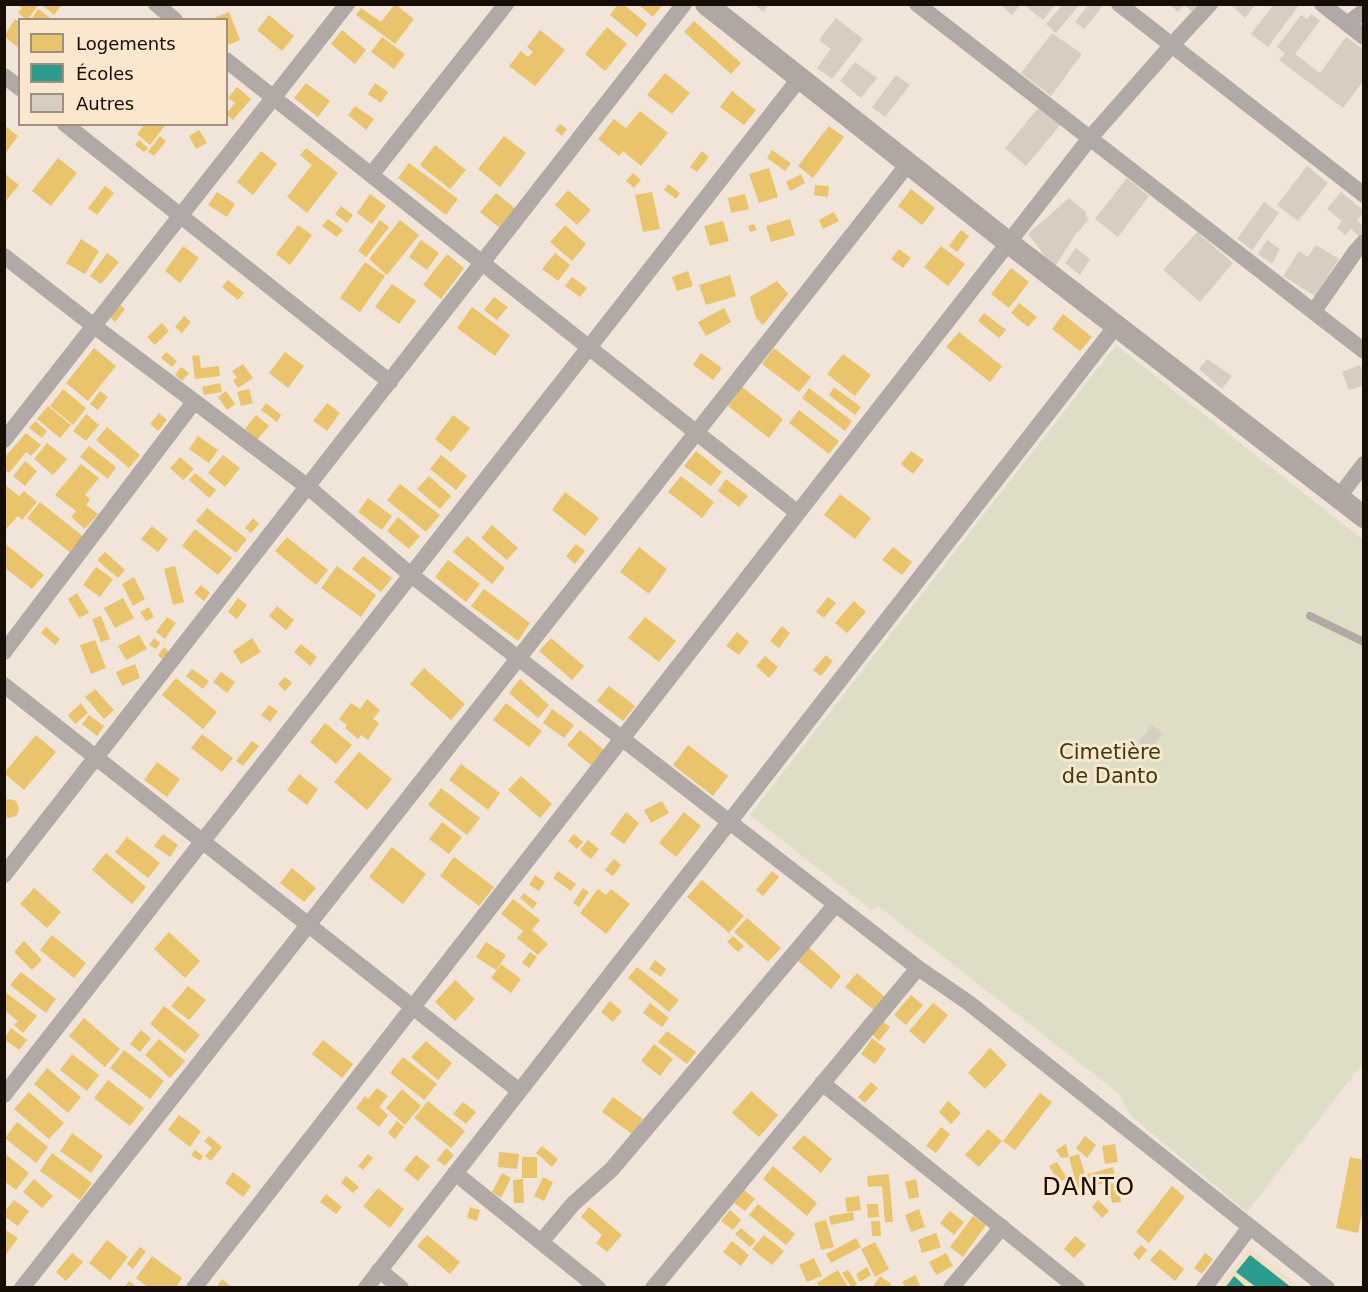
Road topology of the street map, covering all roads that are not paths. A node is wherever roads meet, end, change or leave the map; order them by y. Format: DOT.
graph roads {
  1 [pos="347,4"];
  2 [pos="506,4"];
  3 [pos="684,4"];
  4 [pos="706,4"];
  5 [pos="917,4"];
  6 [pos="1119,4"];
  7 [pos="1210,4"];
  8 [pos="1322,4"];
  9 [pos="160,6"];
  10 [pos="1364,12"];
  11 [pos="173,18"];
  12 [pos="1347,24"];
  13 [pos="1364,37"];
  14 [pos="1171,46"];
  15 [pos="228,62"];
  16 [pos="4,76"];
  17 [pos="799,79"];
  18 [pos="18,86"];
  19 [pos="274,98"];
  20 [pos="68,126"];
  21 [pos="1090,138"];
  22 [pos="908,164"];
  23 [pos="371,175"];
  24 [pos="1364,195"];
  25 [pos="181,216"];
  26 [pos="1364,242"];
  27 [pos="1009,243"];
  28 [pos="4,256"];
  29 [pos="482,263"];
  30 [pos="1314,311"];
  31 [pos="94,326"];
  32 [pos="1116,326"];
  33 [pos="589,348"];
  34 [pos="1364,351"];
  35 [pos="390,382"];
  36 [pos="194,402"];
  37 [pos="696,433"];
  38 [pos="4,440"];
  39 [pos="1364,464"];
  40 [pos="308,487"];
  41 [pos="1338,498"];
  42 [pos="798,513"];
  43 [pos="1364,517"];
  44 [pos="411,575"];
  45 [pos="1310,616"];
  46 [pos="1364,642"];
  47 [pos="4,652"];
  48 [pos="518,658"];
  49 [pos="4,685"];
  50 [pos="623,738"];
  51 [pos="96,758"];
  52 [pos="729,821"];
  53 [pos="202,842"];
  54 [pos="4,875"];
  55 [pos="836,904"];
  56 [pos="308,924"];
  57 [pos="918,968"];
  58 [pos="413,1007"];
  59 [pos="822,1083"];
  60 [pos="518,1090"];
  61 [pos="4,1095"];
  62 [pos="455,1173"];
  63 [pos="1002,1227"];
  64 [pos="1250,1227"];
  65 [pos="541,1242"];
  66 [pos="379,1270"];
  67 [pos="22,1287"];
  68 [pos="194,1287"];
  69 [pos="366,1287"];
  70 [pos="401,1287"];
  71 [pos="598,1287"];
  72 [pos="653,1287"];
  73 [pos="951,1287"];
  74 [pos="1077,1287"];
  75 [pos="1204,1287"];
  76 [pos="1327,1287"];
  1 -- 19 [label="street"];
  2 -- 23 [label="street"];
  3 -- 29 [label="street"];
  4 -- 17 [label="street"];
  5 -- 21 [label="street"];
  6 -- 14 [label="street"];
  7 -- 14 [label="street"];
  8 -- 12 [label="street"];
  9 -- 11 [label="street"];
  10 -- 12 [label="street"];
  12 -- 13 [label="street"];
  14 -- 21 [label="street"];
  14 -- 24 [label="street"];
  15 -- 19 [label="street"];
  16 -- 18 [label="street"];
  17 -- 22 [label="street"];
  17 -- 33 [label="street"];
  19 -- 23 [label="street"];
  19 -- 25 [label="street"];
  20 -- 25 [label="street"];
  21 -- 27 [label="street"];
  21 -- 30 [label="street"];
  22 -- 27 [label="street"];
  22 -- 37 [label="street"];
  23 -- 29 [label="street"];
  25 -- 31 [label="street"];
  25 -- 35 [label="street"];
  26 -- 30 [label="street"];
  27 -- 32 [label="street"];
  27 -- 42 [label="street"];
  28 -- 31 [label="street"];
  29 -- 33 [label="street"];
  29 -- 35 [label="street"];
  30 -- 34 [label="street"];
  31 -- 36 [label="street"];
  31 -- 38 [label="street"];
  32 -- 41 [label="street"];
  32 -- 52 [label="street"];
  33 -- 37 [label="street"];
  33 -- 44 [label="street"];
  35 -- 40 [label="street"];
  36 -- 40 [label="street"];
  36 -- 47 [label="street"];
  37 -- 42 [label="street"];
  37 -- 48 [label="street"];
  39 -- 41 [label="street"];
  40 -- 44 [label="street"];
  40 -- 51 [label="street"];
  41 -- 43 [label="street"];
  42 -- 50 [label="street"];
  44 -- 48 [label="street"];
  44 -- 53 [label="street"];
  45 -- 46 [label="lane"];
  48 -- 50 [label="street"];
  48 -- 56 [label="street"];
  49 -- 51 [label="street"];
  50 -- 52 [label="street"];
  50 -- 58 [label="street"];
  51 -- 53 [label="street"];
  51 -- 54 [label="street"];
  52 -- 55 [label="street"];
  52 -- 60 [label="street"];
  53 -- 56 [label="street"];
  53 -- 61 [label="street"];
  55 -- 57 [label="street"];
  55 -- 65 [label="street"];
  56 -- 58 [label="street"];
  56 -- 67 [label="street"];
  57 -- 59 [label="street"];
  57 -- 64 [label="street"];
  58 -- 60 [label="street"];
  58 -- 68 [label="street"];
  59 -- 63 [label="street"];
  59 -- 72 [label="street"];
  60 -- 62 [label="street"];
  62 -- 65 [label="street"];
  62 -- 66 [label="street"];
  63 -- 73 [label="street"];
  63 -- 74 [label="street"];
  64 -- 75 [label="street"];
  64 -- 76 [label="street"];
  65 -- 71 [label="street"];
  66 -- 69 [label="street"];
  66 -- 70 [label="street"];
}
